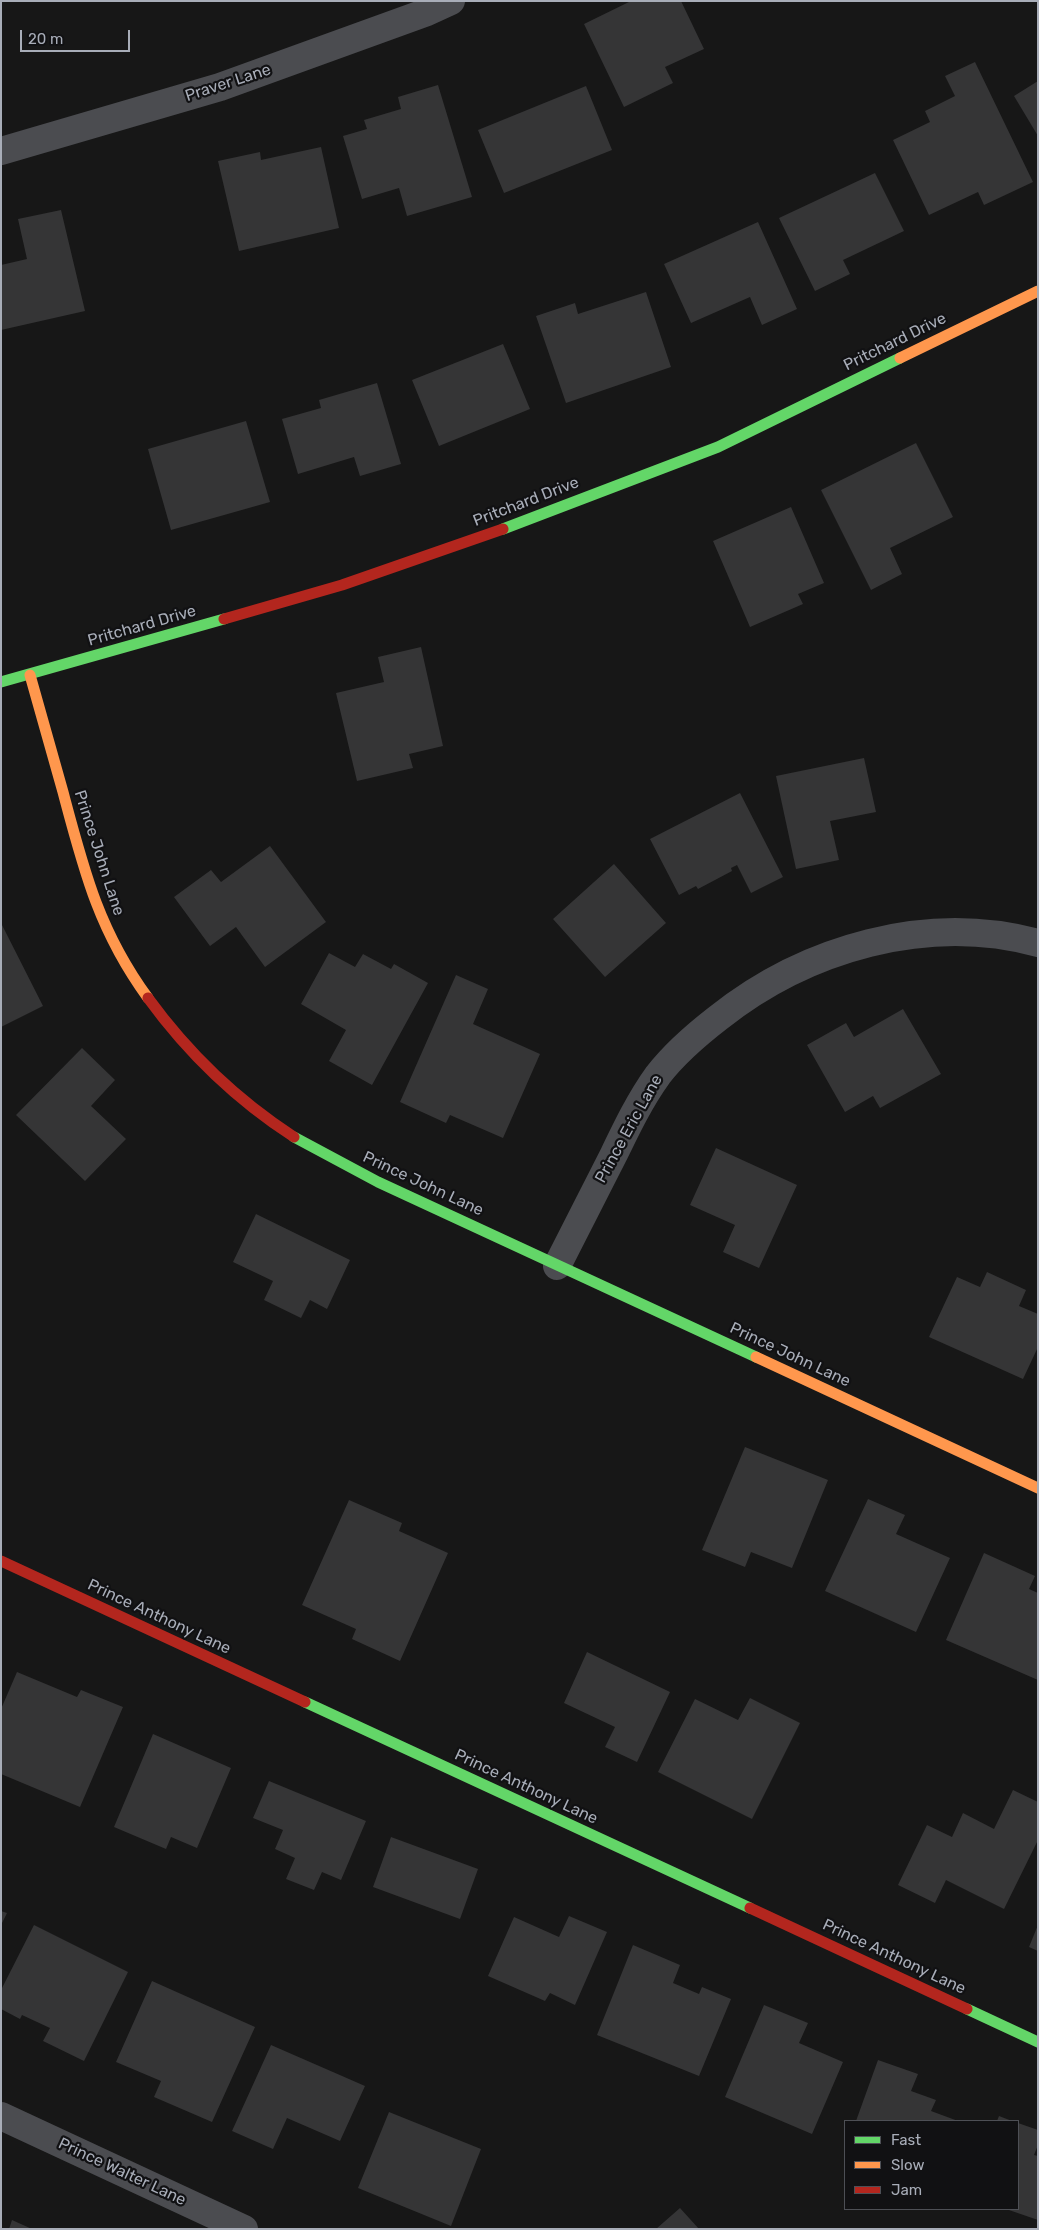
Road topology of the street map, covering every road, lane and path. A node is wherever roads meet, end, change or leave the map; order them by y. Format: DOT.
graph roads {
  1 [pos="451,1"];
  2 [pos="1,151"];
  3 [pos="1038,290"];
  4 [pos="30,675"];
  5 [pos="1,682"];
  6 [pos="1038,943"];
  7 [pos="557,1266"];
  8 [pos="1038,1488"];
  9 [pos="1,1561"];
  10 [pos="1038,2042"];
  11 [pos="1,2116"];
  12 [pos="244,2229"];
  1 -- 2 [label="street, Praver Lane"];
  3 -- 4 [label="street, Pritchard Drive"];
  4 -- 5 [label="street, Pritchard Drive"];
  4 -- 7 [label="street, Prince John Lane"];
  6 -- 7 [label="street, Prince Eric Lane"];
  7 -- 8 [label="street, Prince John Lane"];
  9 -- 10 [label="street, Prince Anthony Lane"];
  11 -- 12 [label="street, Prince Walter Lane"];
}
